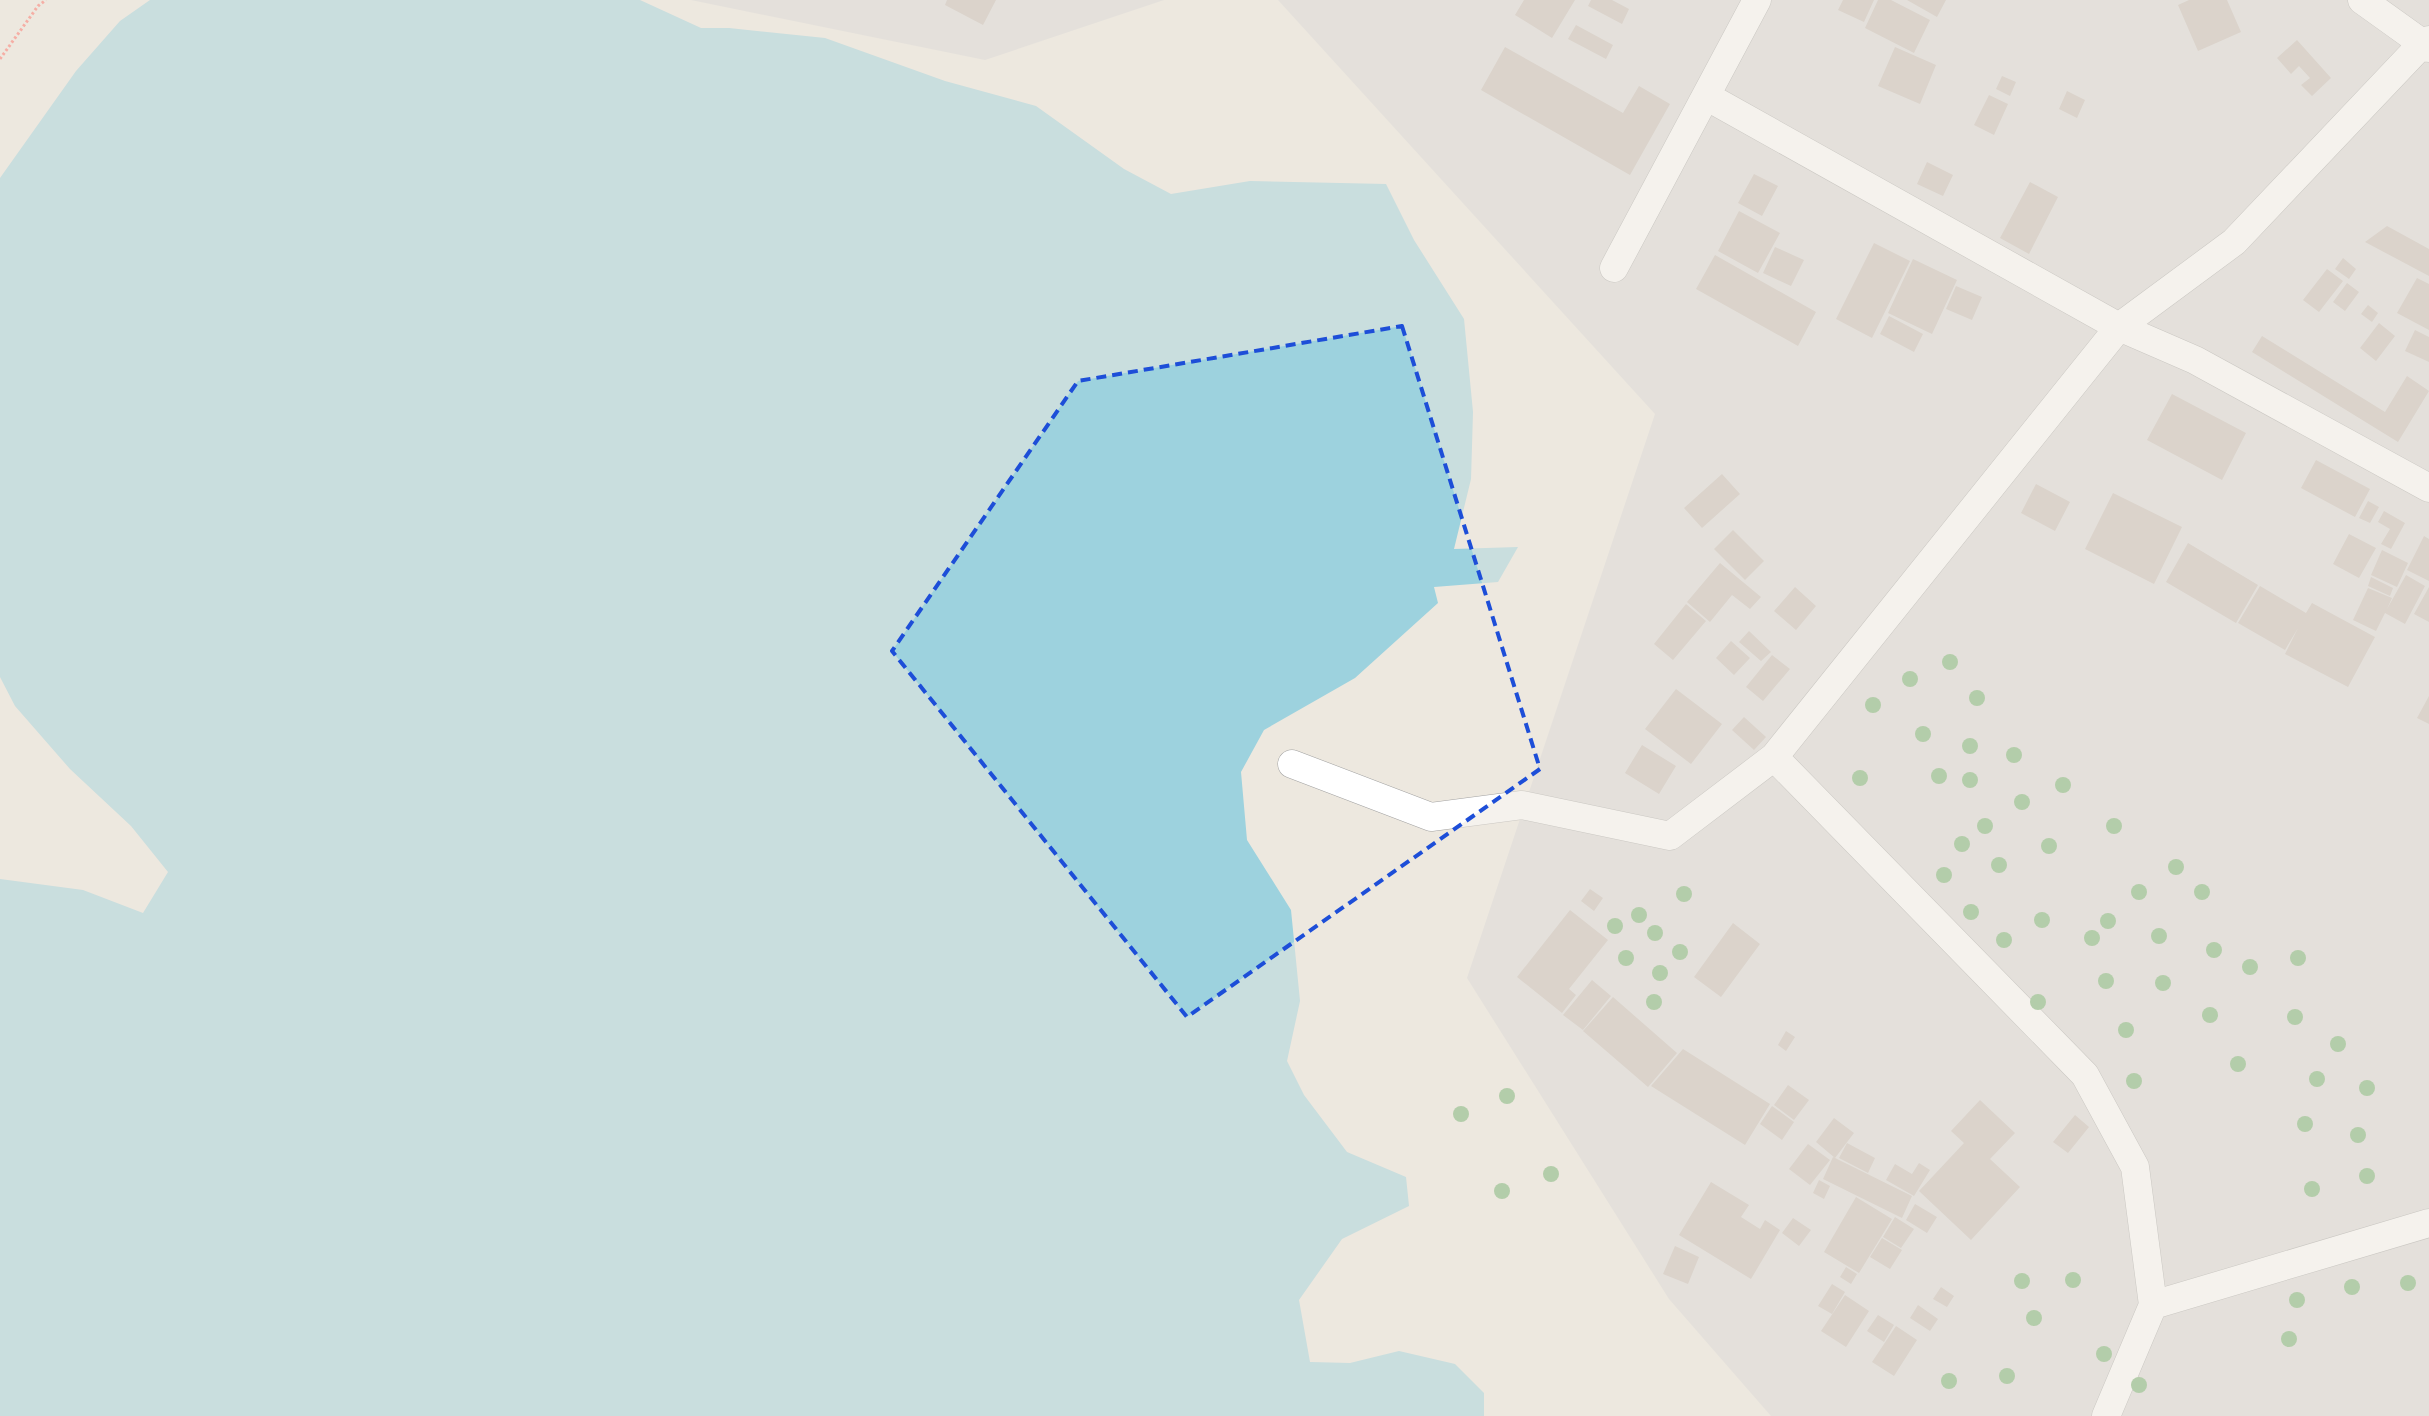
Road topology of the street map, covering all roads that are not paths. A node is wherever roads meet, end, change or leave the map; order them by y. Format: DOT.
graph roads {
  1 [pos="1757,0"];
  2 [pos="2362,0"];
  3 [pos="2427,44"];
  4 [pos="1706,96"];
  5 [pos="1614,268"];
  6 [pos="2119,327"];
  7 [pos="2429,488"];
  8 [pos="1774,756"];
  9 [pos="1292,764"];
  10 [pos="2429,1223"];
  11 [pos="2153,1306"];
  12 [pos="2106,1416"];
  1 -- 4 [label="street"];
  2 -- 3 [label="street"];
  3 -- 6 [label="street"];
  4 -- 5 [label="street"];
  4 -- 6 [label="street"];
  6 -- 7 [label="street"];
  6 -- 8 [label="street"];
  8 -- 9 [label="street"];
  8 -- 11 [label="street"];
  10 -- 11 [label="street"];
  11 -- 12 [label="street"];
}
